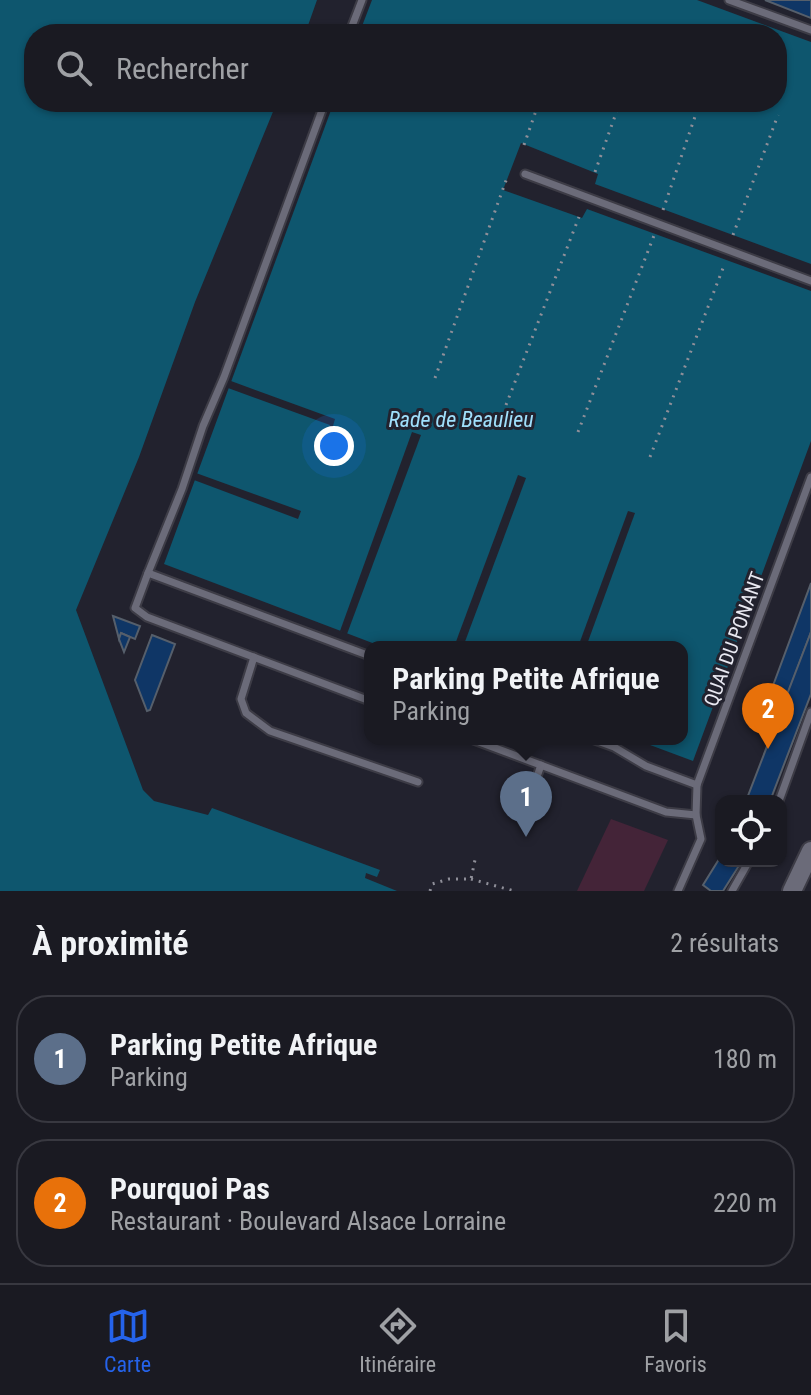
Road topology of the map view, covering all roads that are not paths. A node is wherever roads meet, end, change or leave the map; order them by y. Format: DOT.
graph roads {
  1 [pos="362,0"];
  2 [pos="729,0"];
  3 [pos="353,24"];
  4 [pos="811,30"];
  5 [pos="321,112"];
  6 [pos="525,174"];
  7 [pos="811,281"];
  8 [pos="811,477"];
  9 [pos="148,573"];
  10 [pos="364,654"];
  11 [pos="254,657"];
  12 [pos="364,699"];
  13 [pos="811,712"];
  14 [pos="487,745"];
  15 [pos="608,745"];
  16 [pos="541,765"];
  17 [pos="418,782"];
  18 [pos="697,785"];
  19 [pos="781,795"];
  20 [pos="528,803"];
  21 [pos="696,815"];
  22 [pos="811,851"];
  23 [pos="746,867"];
  24 [pos="678,891"];
  25 [pos="732,891"];
  26 [pos="792,891"];
  1 -- 3 [label="lane"];
  2 -- 4 [label="lane"];
  5 -- 9 [label="lane"];
  6 -- 7 [label="lane"];
  8 -- 18 [label="lane, QUAI DU PONANT"];
  9 -- 10 [label="lane"];
  9 -- 11 [label="lane"];
  11 -- 12 [label="lane"];
  11 -- 17 [label="lane"];
  13 -- 19 [label="lane"];
  14 -- 16 [label="lane"];
  15 -- 18 [label="lane"];
  16 -- 20 [label="lane"];
  16 -- 21 [label="lane"];
  18 -- 21 [label="lane, QUAI DU PONANT"];
  21 -- 24 [label="lane, QUAI DU PONANT"];
  22 -- 26 [label="main road"];
  23 -- 25 [label="lane"];
}
